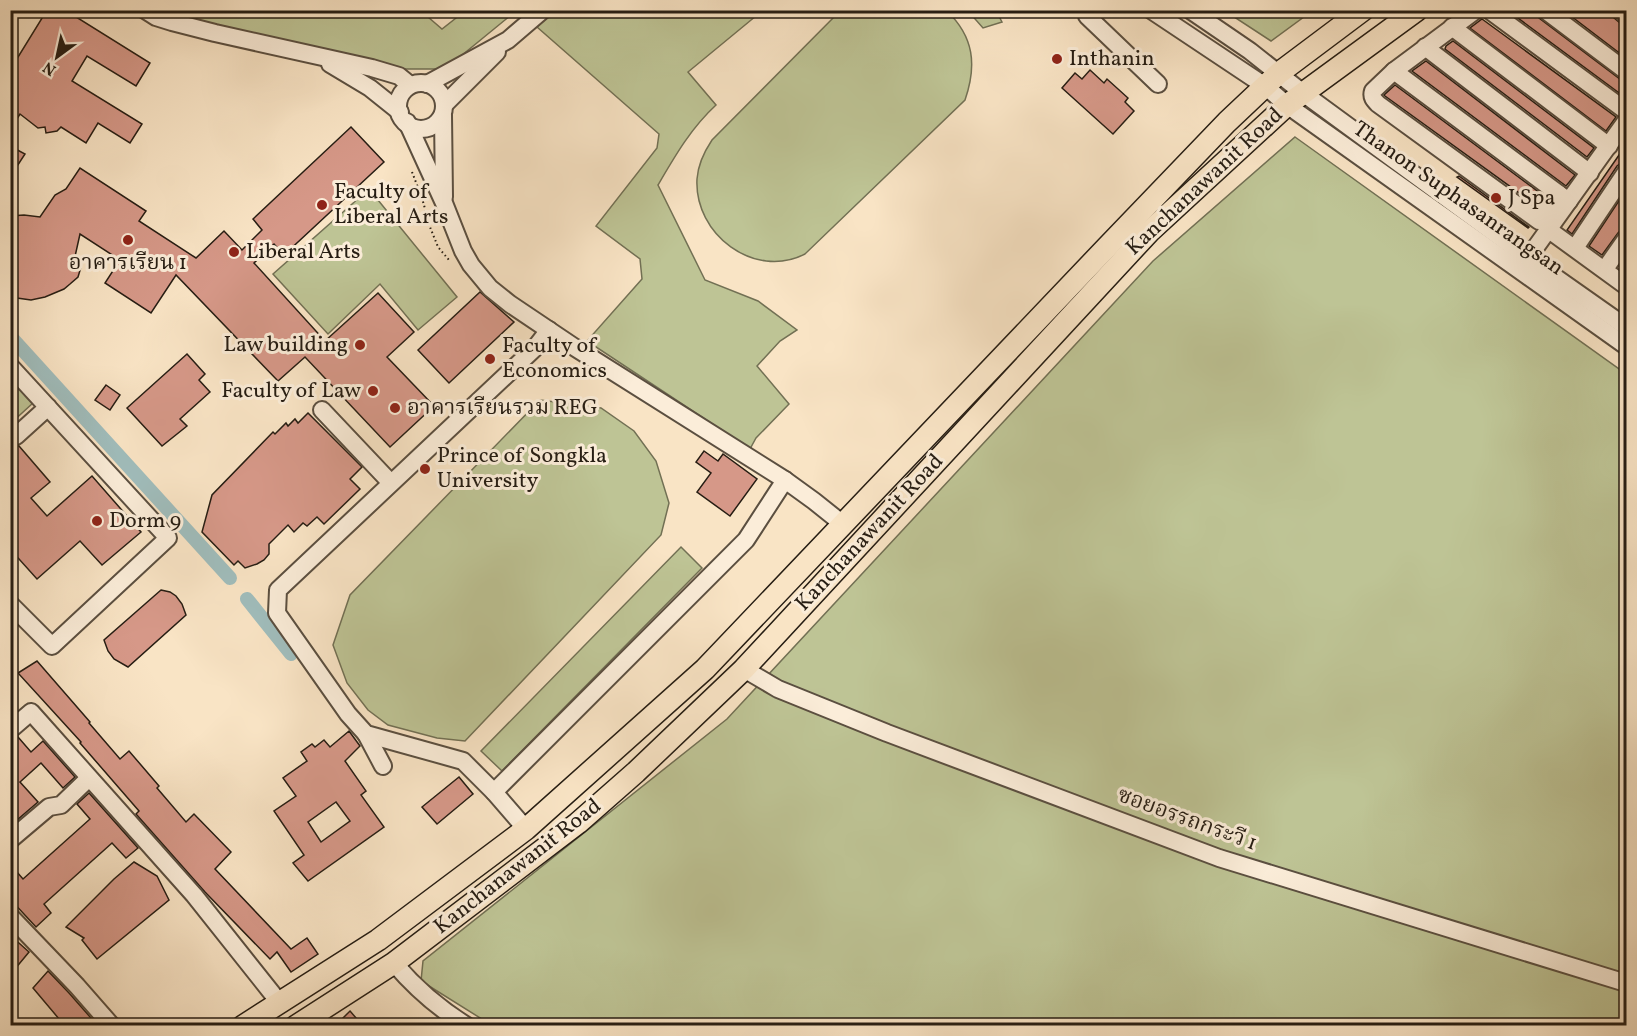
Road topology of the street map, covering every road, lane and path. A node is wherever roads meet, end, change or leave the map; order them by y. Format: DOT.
graph roads {
  1 [pos="145,10"];
  2 [pos="543,10"];
  3 [pos="1151,10"];
  4 [pos="1190,10"];
  5 [pos="1363,10"];
  6 [pos="1417,10"];
  7 [pos="1476,10"];
  8 [pos="1489,10"];
  9 [pos="1545,10"];
  10 [pos="1621,10"];
  11 [pos="1626,15"];
  12 [pos="1087,16"];
  13 [pos="1452,27"];
  14 [pos="508,40"];
  15 [pos="1425,47"];
  16 [pos="313,55"];
  17 [pos="1394,71"];
  18 [pos="1626,71"];
  19 [pos="1272,79"];
  20 [pos="419,84"];
  21 [pos="1158,84"];
  22 [pos="1295,99"];
  23 [pos="444,110"];
  24 [pos="1626,111"];
  25 [pos="404,117"];
  26 [pos="1626,122"];
  27 [pos="1609,146"];
  28 [pos="411,167"];
  29 [pos="1626,172"];
  30 [pos="1590,173"];
  31 [pos="1564,197"];
  32 [pos="444,203"];
  33 [pos="1549,230"];
  34 [pos="1626,239"];
  35 [pos="1575,248"];
  36 [pos="1528,258"];
  37 [pos="450,260"];
  38 [pos="1605,269"];
  39 [pos="1626,286"];
  40 [pos="1626,327"];
  41 [pos="549,330"];
  42 [pos="1626,346"];
  43 [pos="10,366"];
  44 [pos="48,407"];
  45 [pos="322,410"];
  46 [pos="16,436"];
  47 [pos="786,480"];
  48 [pos="392,483"];
  49 [pos="844,525"];
  50 [pos="864,541"];
  51 [pos="10,604"];
  52 [pos="744,669"];
  53 [pos="10,730"];
  54 [pos="366,734"];
  55 [pos="382,766"];
  56 [pos="90,778"];
  57 [pos="494,792"];
  58 [pos="526,830"];
  59 [pos="10,840"];
  60 [pos="10,916"];
  61 [pos="394,963"];
  62 [pos="1626,983"];
  63 [pos="279,1002"];
  64 [pos="112,1026"];
  65 [pos="243,1026"];
  66 [pos="296,1026"];
  67 [pos="467,1026"];
  1 -- 16 [label="street"];
  2 -- 14 [label="street"];
  3 -- 19 [label="street"];
  4 -- 19 [label="street"];
  5 -- 19 [label="main road, Kanchanawanit Road"];
  6 -- 22 [label="main road, Kanchanawanit Road"];
  7 -- 13 [label="street"];
  8 -- 24 [label="street"];
  9 -- 18 [label="street"];
  10 -- 11 [label="street"];
  12 -- 21 [label="street"];
  13 -- 15 [label="street"];
  13 -- 27 [label="street"];
  14 -- 20 [label="street"];
  14 -- 23 [label="street"];
  15 -- 17 [label="street"];
  15 -- 30 [label="street"];
  16 -- 20 [label="street"];
  16 -- 25 [label="street"];
  17 -- 31 [label="street"];
  17 -- 31 [label="street"];
  19 -- 22 [label="street, Thanon Suphasanrangsan"];
  19 -- 49 [label="main road, Kanchanawanit Road"];
  20 -- 23 [label="street"];
  20 -- 25 [label="street"];
  22 -- 36 [label="street, Thanon Suphasanrangsan"];
  22 -- 42 [label="street, Thanon Suphasanrangsan"];
  22 -- 50 [label="main road, Kanchanawanit Road"];
  23 -- 25 [label="street"];
  23 -- 32 [label="street"];
  25 -- 32 [label="street"];
  26 -- 27 [label="street"];
  27 -- 30 [label="street"];
  28 -- 37 [label="path"];
  29 -- 35 [label="street"];
  30 -- 31 [label="street"];
  31 -- 33 [label="street"];
  32 -- 41 [label="street"];
  33 -- 35 [label="street"];
  33 -- 36 [label="street"];
  34 -- 38 [label="street"];
  35 -- 38 [label="street"];
  36 -- 40 [label="street, Thanon Suphasanrangsan"];
  38 -- 39 [label="street"];
  41 -- 47 [label="street"];
  41 -- 48 [label="street"];
  43 -- 44 [label="street"];
  44 -- 46 [label="street"];
  44 -- 51 [label="street"];
  45 -- 48 [label="street"];
  47 -- 49 [label="street"];
  47 -- 57 [label="street"];
  48 -- 54 [label="street"];
  49 -- 50 [label="main road"];
  49 -- 58 [label="main road, Kanchanawanit Road"];
  50 -- 52 [label="main road, Kanchanawanit Road"];
  52 -- 61 [label="main road, Kanchanawanit Road"];
  52 -- 62 [label="street, ซอยอรรถกระวี 1"];
  53 -- 56 [label="street"];
  54 -- 55 [label="street"];
  54 -- 57 [label="street"];
  56 -- 59 [label="street"];
  56 -- 63 [label="street"];
  57 -- 58 [label="street"];
  58 -- 63 [label="main road, Kanchanawanit Road"];
  60 -- 64 [label="street"];
  61 -- 66 [label="main road, Kanchanawanit Road"];
  61 -- 67 [label="street"];
  63 -- 65 [label="main road, Kanchanawanit Road"];
}
